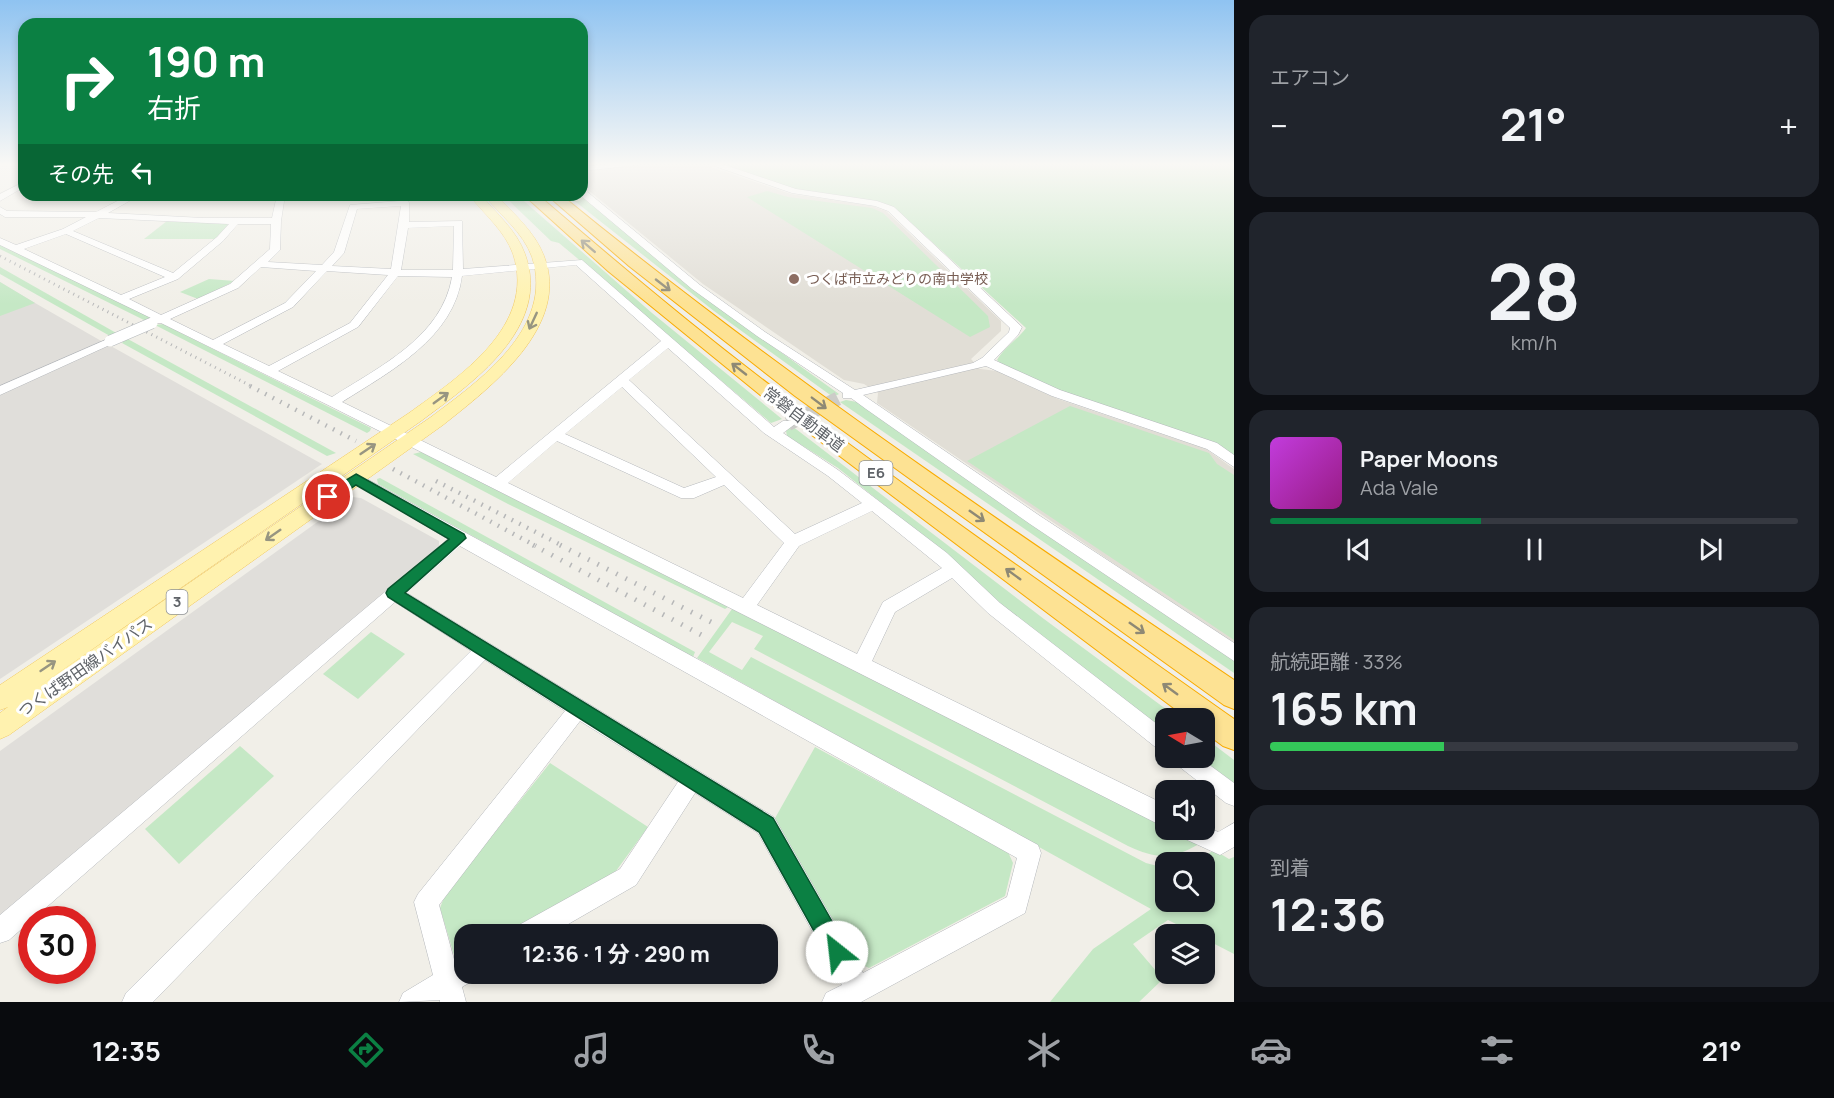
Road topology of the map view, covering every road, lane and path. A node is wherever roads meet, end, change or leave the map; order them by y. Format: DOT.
graph roads {
  1 [pos="0,210"];
  2 [pos="109,210"];
  3 [pos="278,210"];
  4 [pos="353,210"];
  5 [pos="404,210"];
  6 [pos="487,210"];
  7 [pos="503,210"];
  8 [pos="547,210"];
  9 [pos="571,210"];
  10 [pos="603,210"];
  11 [pos="892,210"];
  12 [pos="100,215"];
  13 [pos="276,221"];
  14 [pos="235,222"];
  15 [pos="404,225"];
  16 [pos="66,231"];
  17 [pos="0,241"];
  18 [pos="17,248"];
  19 [pos="260,264"];
  20 [pos="541,265"];
  21 [pos="523,266"];
  22 [pos="325,267"];
  23 [pos="396,272"];
  24 [pos="457,272"];
  25 [pos="174,277"];
  26 [pos="123,298"];
  27 [pos="157,320"];
  28 [pos="669,341"];
  29 [pos="213,344"];
  30 [pos="986,361"];
  31 [pos="269,371"];
  32 [pos="622,380"];
  33 [pos="0,391"];
  34 [pos="846,396"];
  35 [pos="333,402"];
  36 [pos="788,424"];
  37 [pos="774,433"];
  38 [pos="555,435"];
  39 [pos="402,436"];
  40 [pos="1234,462"];
  41 [pos="356,478"];
  42 [pos="728,478"];
  43 [pos="498,483"];
  44 [pos="873,504"];
  45 [pos="459,538"];
  46 [pos="794,542"];
  47 [pos="954,569"];
  48 [pos="394,593"];
  49 [pos="746,608"];
  50 [pos="483,650"];
  51 [pos="1234,653"];
  52 [pos="861,665"];
  53 [pos="1234,696"];
  54 [pos="0,699"];
  55 [pos="578,709"];
  56 [pos="0,727"];
  57 [pos="1155,734"];
  58 [pos="1234,736"];
  59 [pos="1197,768"];
  60 [pos="691,780"];
  61 [pos="1234,796"];
  62 [pos="1155,812"];
  63 [pos="1234,834"];
  64 [pos="1212,840"];
  65 [pos="546,924"];
  66 [pos="0,931"];
  67 [pos="455,985"];
  68 [pos="858,989"];
  69 [pos="135,1002"];
  70 [pos="412,1002"];
  71 [pos="835,1002"];
  1 -- 12 [label="street"];
  2 -- 12 [label="street"];
  3 -- 13 [label="street"];
  4 -- 22 [label="street"];
  5 -- 15 [label="street"];
  6 -- 21 [label="main road, つくば野田線バイパス / 3"];
  7 -- 20 [label="main road, つくば野田線バイパス / 3"];
  58 -- 8 [label="highway, 常磐自動車道 / E6, one-way"];
  9 -- 53 [label="highway, 常磐自動車道 / E6, one-way"];
  10 -- 34 [label="street"];
  11 -- 30 [label="street"];
  12 -- 14 [label="street"];
  12 -- 16 [label="street"];
  13 -- 14 [label="street"];
  13 -- 19 [label="street"];
  14 -- 25 [label="street"];
  15 -- 23 [label="street"];
  15 -- 24 [label="street"];
  16 -- 18 [label="street"];
  16 -- 25 [label="street"];
  17 -- 18 [label="street"];
  18 -- 26 [label="street"];
  19 -- 22 [label="street"];
  19 -- 27 [label="street"];
  20 -- 21 [label="street"];
  20 -- 28 [label="street"];
  20 -- 39 [label="main road, つくば野田線バイパス / 3, one-way"];
  21 -- 24 [label="street"];
  39 -- 21 [label="main road, つくば野田線バイパス / 3, one-way"];
  22 -- 23 [label="street"];
  22 -- 29 [label="street"];
  23 -- 24 [label="street"];
  23 -- 31 [label="street"];
  24 -- 35 [label="street"];
  25 -- 26 [label="street"];
  26 -- 27 [label="street"];
  27 -- 29 [label="street"];
  27 -- 33 [label="street, bridge"];
  28 -- 32 [label="street"];
  28 -- 37 [label="street"];
  29 -- 31 [label="street"];
  30 -- 34 [label="street"];
  30 -- 40 [label="street"];
  31 -- 35 [label="street"];
  32 -- 38 [label="street"];
  32 -- 42 [label="street"];
  34 -- 51 [label="street"];
  35 -- 39 [label="street"];
  36 -- 37 [label="street"];
  37 -- 44 [label="street"];
  38 -- 42 [label="street"];
  38 -- 43 [label="street"];
  39 -- 41 [label="main road, つくば野田線バイパス / 3"];
  39 -- 43 [label="street"];
  54 -- 39 [label="main road, つくば野田線バイパス / 3, one-way"];
  41 -- 45 [label="street"];
  41 -- 56 [label="main road, つくば野田線バイパス / 3, one-way"];
  42 -- 46 [label="street"];
  43 -- 49 [label="street"];
  44 -- 46 [label="street"];
  44 -- 47 [label="street"];
  45 -- 48 [label="street"];
  45 -- 68 [label="street"];
  46 -- 49 [label="street"];
  47 -- 52 [label="street"];
  47 -- 57 [label="street"];
  48 -- 50 [label="street"];
  48 -- 66 [label="street"];
  49 -- 52 [label="street"];
  50 -- 55 [label="street"];
  50 -- 69 [label="street"];
  52 -- 62 [label="street"];
  55 -- 60 [label="street"];
  55 -- 67 [label="street"];
  59 -- 61 [label="street"];
  60 -- 65 [label="street"];
  60 -- 68 [label="street"];
  63 -- 64 [label="street"];
  67 -- 70 [label="street"];
  68 -- 71 [label="street"];
}
